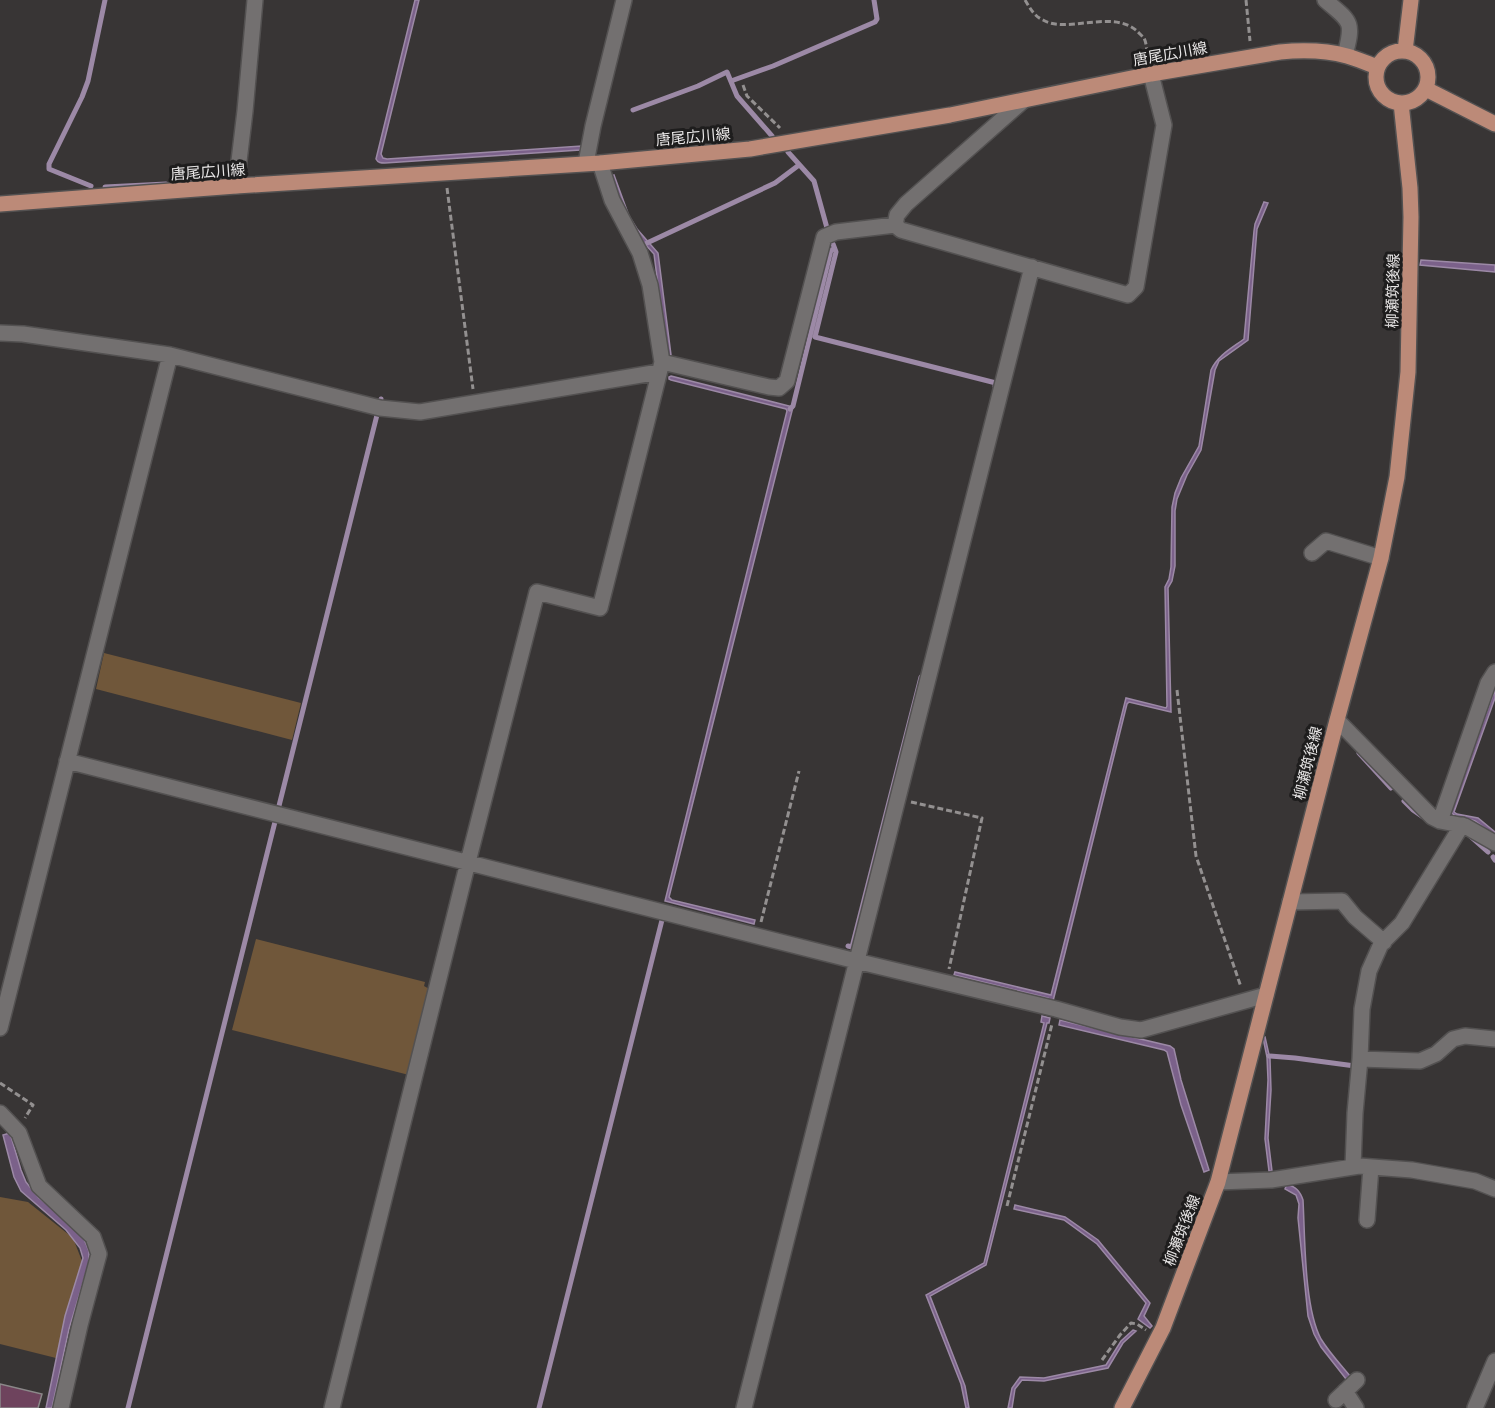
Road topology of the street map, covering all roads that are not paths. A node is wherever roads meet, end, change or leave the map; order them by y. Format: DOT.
graph roads {
  1 [pos="255,0"];
  2 [pos="624,0"];
  3 [pos="1325,0"];
  4 [pos="1411,0"];
  5 [pos="1405,51"];
  6 [pos="1345,55"];
  7 [pos="1378,68"];
  8 [pos="1151,74"];
  9 [pos="1426,88"];
  10 [pos="1024,100"];
  11 [pos="1401,103"];
  12 [pos="1495,124"];
  13 [pos="593,163"];
  14 [pos="236,186"];
  15 [pos="0,204"];
  16 [pos="895,225"];
  17 [pos="1032,267"];
  18 [pos="0,333"];
  19 [pos="170,355"];
  20 [pos="661,367"];
  21 [pos="1312,553"];
  22 [pos="1381,558"];
  23 [pos="1495,672"];
  24 [pos="1336,720"];
  25 [pos="67,761"];
  26 [pos="1440,821"];
  27 [pos="1462,825"];
  28 [pos="1495,843"];
  29 [pos="468,862"];
  30 [pos="1290,902"];
  31 [pos="1384,942"];
  32 [pos="856,961"];
  33 [pos="1266,994"];
  34 [pos="0,1028"];
  35 [pos="1495,1039"];
  36 [pos="1360,1059"];
  37 [pos="0,1113"];
  38 [pos="1353,1167"];
  39 [pos="1371,1167"];
  40 [pos="1218,1182"];
  41 [pos="1495,1189"];
  42 [pos="1367,1220"];
  43 [pos="1495,1361"];
  44 [pos="1357,1380"];
  45 [pos="61,1408"];
  46 [pos="332,1408"];
  47 [pos="744,1408"];
  48 [pos="1122,1408"];
  49 [pos="1356,1408"];
  50 [pos="1475,1408"];
  1 -- 14 [label="street"];
  2 -- 13 [label="street"];
  3 -- 6 [label="street"];
  4 -- 5 [label="main road"];
  5 -- 7 [label="main road"];
  5 -- 9 [label="main road"];
  6 -- 7 [label="main road, 唐尾広川線"];
  6 -- 8 [label="main road, 唐尾広川線"];
  7 -- 11 [label="main road"];
  8 -- 10 [label="main road, 唐尾広川線"];
  8 -- 17 [label="street"];
  9 -- 11 [label="main road"];
  9 -- 12 [label="main road"];
  10 -- 13 [label="main road, 唐尾広川線"];
  10 -- 16 [label="street"];
  11 -- 22 [label="main road, 柳瀬筑後線"];
  13 -- 14 [label="main road, 唐尾広川線"];
  13 -- 20 [label="street"];
  14 -- 15 [label="main road, 唐尾広川線"];
  16 -- 17 [label="street"];
  16 -- 20 [label="street"];
  17 -- 32 [label="street"];
  18 -- 19 [label="street"];
  19 -- 20 [label="street"];
  19 -- 25 [label="street"];
  20 -- 29 [label="street"];
  21 -- 22 [label="street"];
  22 -- 24 [label="main road, 柳瀬筑後線"];
  23 -- 26 [label="street"];
  24 -- 26 [label="street"];
  24 -- 30 [label="main road, 柳瀬筑後線"];
  25 -- 29 [label="street"];
  25 -- 34 [label="street"];
  26 -- 27 [label="street"];
  27 -- 28 [label="street"];
  27 -- 31 [label="street"];
  29 -- 32 [label="street"];
  29 -- 46 [label="street"];
  30 -- 31 [label="street"];
  30 -- 33 [label="main road, 柳瀬筑後線"];
  31 -- 36 [label="street"];
  32 -- 33 [label="street"];
  32 -- 47 [label="street"];
  33 -- 40 [label="main road, 柳瀬筑後線"];
  35 -- 36 [label="street"];
  36 -- 38 [label="street"];
  37 -- 45 [label="street"];
  38 -- 39 [label="street"];
  38 -- 40 [label="street"];
  39 -- 41 [label="street"];
  39 -- 42 [label="street"];
  40 -- 48 [label="main road, 柳瀬筑後線"];
  43 -- 50 [label="street"];
  44 -- 49 [label="street"];
}
